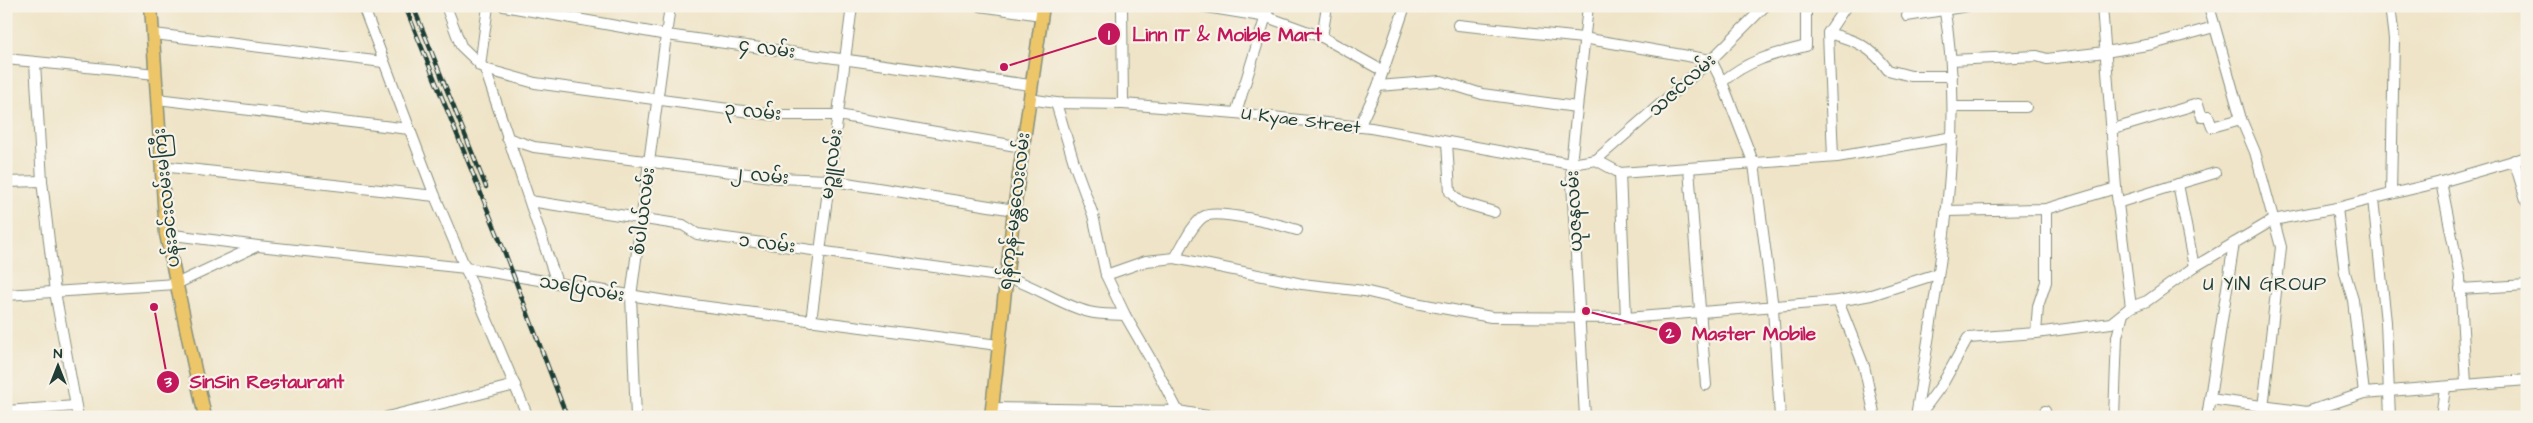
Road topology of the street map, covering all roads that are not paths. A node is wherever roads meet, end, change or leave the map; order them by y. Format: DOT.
graph roads {
  1 [pos="151,6"];
  2 [pos="363,6"];
  3 [pos="446,6"];
  4 [pos="488,6"];
  5 [pos="504,6"];
  6 [pos="670,6"];
  7 [pos="852,6"];
  8 [pos="980,6"];
  9 [pos="1122,6"];
  10 [pos="1200,6"];
  11 [pos="1270,6"];
  12 [pos="1327,6"];
  13 [pos="1405,6"];
  14 [pos="1588,6"];
  15 [pos="1766,6"];
  16 [pos="1806,6"];
  17 [pos="1846,6"];
  18 [pos="1968,6"];
  19 [pos="2102,6"];
  20 [pos="2209,6"];
  21 [pos="2390,6"];
  22 [pos="1944,8"];
  23 [pos="1042,11"];
  24 [pos="1907,16"];
  25 [pos="1267,17"];
  26 [pos="1458,25"];
  27 [pos="2214,27"];
  28 [pos="1828,33"];
  29 [pos="154,34"];
  30 [pos="667,34"];
  31 [pos="1322,38"];
  32 [pos="1583,38"];
  33 [pos="2105,52"];
  34 [pos="6,59"];
  35 [pos="844,59"];
  36 [pos="1711,60"];
  37 [pos="1950,60"];
  38 [pos="383,62"];
  39 [pos="35,63"];
  40 [pos="483,67"];
  41 [pos="1383,71"];
  42 [pos="156,74"];
  43 [pos="1952,76"];
  44 [pos="1722,82"];
  45 [pos="1030,85"];
  46 [pos="1378,86"];
  47 [pos="157,98"];
  48 [pos="659,98"];
  49 [pos="1029,99"];
  50 [pos="1056,103"];
  51 [pos="1123,104"];
  52 [pos="1576,107"];
  53 [pos="1954,107"];
  54 [pos="2026,107"];
  55 [pos="1236,113"];
  56 [pos="838,115"];
  57 [pos="2241,119"];
  58 [pos="1358,127"];
  59 [pos="410,129"];
  60 [pos="2110,130"];
  61 [pos="1953,137"];
  62 [pos="507,138"];
  63 [pos="1448,142"];
  64 [pos="1022,147"];
  65 [pos="1833,157"];
  66 [pos="2527,157"];
  67 [pos="1596,160"];
  68 [pos="2514,160"];
  69 [pos="649,162"];
  70 [pos="1571,164"];
  71 [pos="1754,164"];
  72 [pos="161,166"];
  73 [pos="1689,169"];
  74 [pos="1620,172"];
  75 [pos="2215,172"];
  76 [pos="828,180"];
  77 [pos="42,181"];
  78 [pos="6,182"];
  79 [pos="2442,182"];
  80 [pos="2178,184"];
  81 [pos="2116,188"];
  82 [pos="2391,194"];
  83 [pos="435,196"];
  84 [pos="2373,199"];
  85 [pos="530,201"];
  86 [pos="2117,202"];
  87 [pos="2527,203"];
  88 [pos="2337,208"];
  89 [pos="2046,209"];
  90 [pos="1014,210"];
  91 [pos="1946,211"];
  92 [pos="1494,212"];
  93 [pos="643,218"];
  94 [pos="2272,220"];
  95 [pos="1297,230"];
  96 [pos="166,234"];
  97 [pos="2234,243"];
  98 [pos="258,246"];
  99 [pos="821,250"];
  100 [pos="1175,258"];
  101 [pos="2194,267"];
  102 [pos="466,268"];
  103 [pos="1937,274"];
  104 [pos="1106,275"];
  105 [pos="1006,277"];
  106 [pos="557,283"];
  107 [pos="176,284"];
  108 [pos="2527,286"];
  109 [pos="2460,289"];
  110 [pos="55,292"];
  111 [pos="6,295"];
  112 [pos="631,296"];
  113 [pos="1838,301"];
  114 [pos="1773,308"];
  115 [pos="2127,311"];
  116 [pos="1700,312"];
  117 [pos="1125,315"];
  118 [pos="1580,316"];
  119 [pos="1626,318"];
  120 [pos="811,321"];
  121 [pos="2036,333"];
  122 [pos="998,345"];
  123 [pos="2527,380"];
  124 [pos="1706,384"];
  125 [pos="2466,384"];
  126 [pos="515,385"];
  127 [pos="2444,388"];
  128 [pos="2388,392"];
  129 [pos="2364,393"];
  130 [pos="2210,399"];
  131 [pos="75,406"];
  132 [pos="6,411"];
  133 [pos="992,412"];
  134 [pos="2263,412"];
  135 [pos="1180,414"];
  136 [pos="2306,415"];
  137 [pos="78,417"];
  138 [pos="205,417"];
  139 [pos="387,417"];
  140 [pos="528,417"];
  141 [pos="636,417"];
  142 [pos="1213,417"];
  143 [pos="1585,417"];
  144 [pos="1780,417"];
  145 [pos="1875,417"];
  146 [pos="1917,417"];
  147 [pos="2114,417"];
  148 [pos="2207,417"];
  149 [pos="2390,417"];
  150 [pos="2441,417"];
  1 -- 29 [label="main road, ပန်းခင်းလမ်းမကြီး"];
  2 -- 38 [label="street"];
  3 -- 40 [label="street"];
  4 -- 40 [label="street"];
  5 -- 30 [label="street, ၄ လမ်း"];
  6 -- 30 [label="street, စံပါယ်လမ်း"];
  7 -- 35 [label="street, မဉ္ဇူလမ်း"];
  8 -- 23 [label="street"];
  9 -- 51 [label="street"];
  10 -- 25 [label="street"];
  11 -- 25 [label="street"];
  12 -- 31 [label="street"];
  13 -- 41 [label="street"];
  14 -- 32 [label="street, ယုဇနလမ်း"];
  15 -- 36 [label="street, သဇင်လမ်း"];
  16 -- 44 [label="street"];
  17 -- 28 [label="street"];
  18 -- 22 [label="street"];
  19 -- 33 [label="street"];
  20 -- 27 [label="street"];
  21 -- 82 [label="street"];
  22 -- 24 [label="street"];
  22 -- 37 [label="street"];
  23 -- 45 [label="main road, ရန်ကုန်-မန္တလေးလမ်း"];
  25 -- 31 [label="street"];
  25 -- 55 [label="street"];
  26 -- 32 [label="street"];
  27 -- 33 [label="street"];
  27 -- 57 [label="street"];
  28 -- 43 [label="street"];
  28 -- 65 [label="street"];
  29 -- 38 [label="street"];
  29 -- 42 [label="main road, ပန်းခင်းလမ်းမကြီး"];
  30 -- 35 [label="street, ၄ လမ်း"];
  30 -- 48 [label="street, စံပါယ်လမ်း"];
  31 -- 41 [label="street"];
  32 -- 36 [label="street"];
  32 -- 52 [label="street, ယုဇနလမ်း"];
  33 -- 37 [label="street"];
  33 -- 60 [label="street"];
  34 -- 39 [label="street"];
  35 -- 45 [label="street, ၄ လမ်း"];
  35 -- 56 [label="street, မဉ္ဇူလမ်း"];
  36 -- 44 [label="street"];
  36 -- 67 [label="street, သဇင်လမ်း"];
  37 -- 43 [label="street"];
  38 -- 59 [label="street"];
  39 -- 42 [label="street"];
  39 -- 77 [label="street"];
  40 -- 48 [label="street, ၃ လမ်း"];
  40 -- 62 [label="street"];
  41 -- 46 [label="street"];
  42 -- 47 [label="main road, ပန်းခင်းလမ်းမကြီး"];
  43 -- 53 [label="street"];
  44 -- 71 [label="street"];
  45 -- 49 [label="main road, ရန်ကုန်-မန္တလေးလမ်း"];
  46 -- 52 [label="street"];
  46 -- 58 [label="street"];
  47 -- 59 [label="street"];
  47 -- 72 [label="main road, ပန်းခင်းလမ်းမကြီး"];
  48 -- 56 [label="street, ၃ လမ်း"];
  48 -- 69 [label="street, စံပါယ်လမ်း"];
  49 -- 50 [label="street, U Kyae Street"];
  49 -- 64 [label="main road, ရန်ကုန်-မန္တလေးလမ်း"];
  50 -- 51 [label="street, U Kyae Street"];
  50 -- 104 [label="street"];
  51 -- 55 [label="street, U Kyae Street"];
  52 -- 70 [label="street, ယုဇနလမ်း"];
  53 -- 54 [label="street"];
  53 -- 61 [label="street"];
  55 -- 58 [label="street, U Kyae Street"];
  56 -- 64 [label="street, ၃ လမ်း"];
  56 -- 76 [label="street, မဉ္ဇူလမ်း"];
  57 -- 60 [label="street"];
  57 -- 94 [label="street"];
  58 -- 63 [label="street, U Kyae Street"];
  59 -- 83 [label="street"];
  60 -- 81 [label="street"];
  61 -- 65 [label="street"];
  61 -- 91 [label="street"];
  62 -- 69 [label="street, ၂ လမ်း"];
  62 -- 85 [label="street"];
  63 -- 70 [label="street, U Kyae Street"];
  63 -- 92 [label="street"];
  64 -- 90 [label="main road, ရန်ကုန်-မန္တလေးလမ်း"];
  65 -- 71 [label="street"];
  66 -- 68 [label="street"];
  67 -- 70 [label="street, U Kyae Street"];
  67 -- 74 [label="street"];
  68 -- 79 [label="street"];
  68 -- 87 [label="street"];
  69 -- 76 [label="street, ၂ လမ်း"];
  69 -- 93 [label="street, စံပါယ်လမ်း"];
  70 -- 118 [label="street, ယုဇနလမ်း"];
  71 -- 73 [label="street"];
  71 -- 114 [label="street"];
  72 -- 83 [label="street"];
  72 -- 96 [label="main road, ပန်းခင်းလမ်းမကြီး"];
  73 -- 74 [label="street"];
  73 -- 116 [label="street"];
  74 -- 119 [label="street"];
  75 -- 80 [label="street"];
  76 -- 90 [label="street, ၂ လမ်း"];
  76 -- 99 [label="street, မဉ္ဇူလမ်း"];
  77 -- 78 [label="street"];
  77 -- 110 [label="street"];
  79 -- 82 [label="street"];
  79 -- 109 [label="street"];
  80 -- 86 [label="street"];
  80 -- 101 [label="street"];
  81 -- 86 [label="street"];
  81 -- 89 [label="street"];
  82 -- 84 [label="street"];
  83 -- 102 [label="street"];
  84 -- 88 [label="street"];
  84 -- 128 [label="street"];
  85 -- 93 [label="street, ၁ လမ်း"];
  85 -- 106 [label="street"];
  86 -- 115 [label="street"];
  88 -- 94 [label="street"];
  88 -- 129 [label="street"];
  89 -- 91 [label="street"];
  89 -- 121 [label="street"];
  90 -- 105 [label="main road, ရန်ကုန်-မန္တလေးလမ်း"];
  91 -- 103 [label="street"];
  93 -- 99 [label="street, ၁ လမ်း"];
  93 -- 112 [label="street, စံပါယ်လမ်း"];
  94 -- 97 [label="street"];
  94 -- 134 [label="street"];
  95 -- 100 [label="street"];
  96 -- 98 [label="street, သပြေလမ်း"];
  96 -- 107 [label="main road, ပန်းခင်းလမ်းမကြီး"];
  97 -- 101 [label="street"];
  97 -- 130 [label="street"];
  98 -- 102 [label="street, သပြေလမ်း"];
  98 -- 107 [label="street"];
  99 -- 105 [label="street, ၁ လမ်း"];
  99 -- 120 [label="street, မဉ္ဇူလမ်း"];
  100 -- 104 [label="street"];
  100 -- 118 [label="street"];
  101 -- 115 [label="street"];
  102 -- 106 [label="street, သပြေလမ်း"];
  102 -- 126 [label="street"];
  103 -- 113 [label="street"];
  103 -- 146 [label="street"];
  104 -- 117 [label="street"];
  105 -- 117 [label="street, ၁ လမ်း"];
  105 -- 122 [label="main road, ရန်ကုန်-မန္တလေးလမ်း"];
  106 -- 112 [label="street, သပြေလမ်း"];
  107 -- 110 [label="street"];
  107 -- 138 [label="main road, ပန်းခင်းလမ်းမကြီး"];
  108 -- 109 [label="street"];
  109 -- 125 [label="street"];
  110 -- 111 [label="street"];
  110 -- 131 [label="street"];
  112 -- 120 [label="street, သပြေလမ်း"];
  112 -- 141 [label="street, စံပါယ်လမ်း"];
  113 -- 114 [label="street"];
  113 -- 145 [label="street"];
  114 -- 116 [label="street"];
  114 -- 144 [label="street"];
  115 -- 121 [label="street"];
  115 -- 147 [label="street"];
  116 -- 119 [label="street"];
  116 -- 124 [label="street"];
  117 -- 135 [label="street"];
  118 -- 119 [label="street"];
  118 -- 143 [label="street, ယုဇနလမ်း"];
  120 -- 122 [label="street, သပြေလမ်း"];
  121 -- 146 [label="street"];
  122 -- 133 [label="main road, ရန်ကုန်-မန္တလေးလမ်း"];
  123 -- 125 [label="street"];
  125 -- 127 [label="street"];
  126 -- 139 [label="street"];
  126 -- 140 [label="street"];
  127 -- 128 [label="street"];
  127 -- 150 [label="street"];
  128 -- 129 [label="street"];
  128 -- 149 [label="street"];
  129 -- 136 [label="street"];
  130 -- 134 [label="street"];
  130 -- 148 [label="street"];
  131 -- 132 [label="street"];
  131 -- 137 [label="street"];
  133 -- 135 [label="street"];
  134 -- 136 [label="street"];
  135 -- 142 [label="street"];
}
